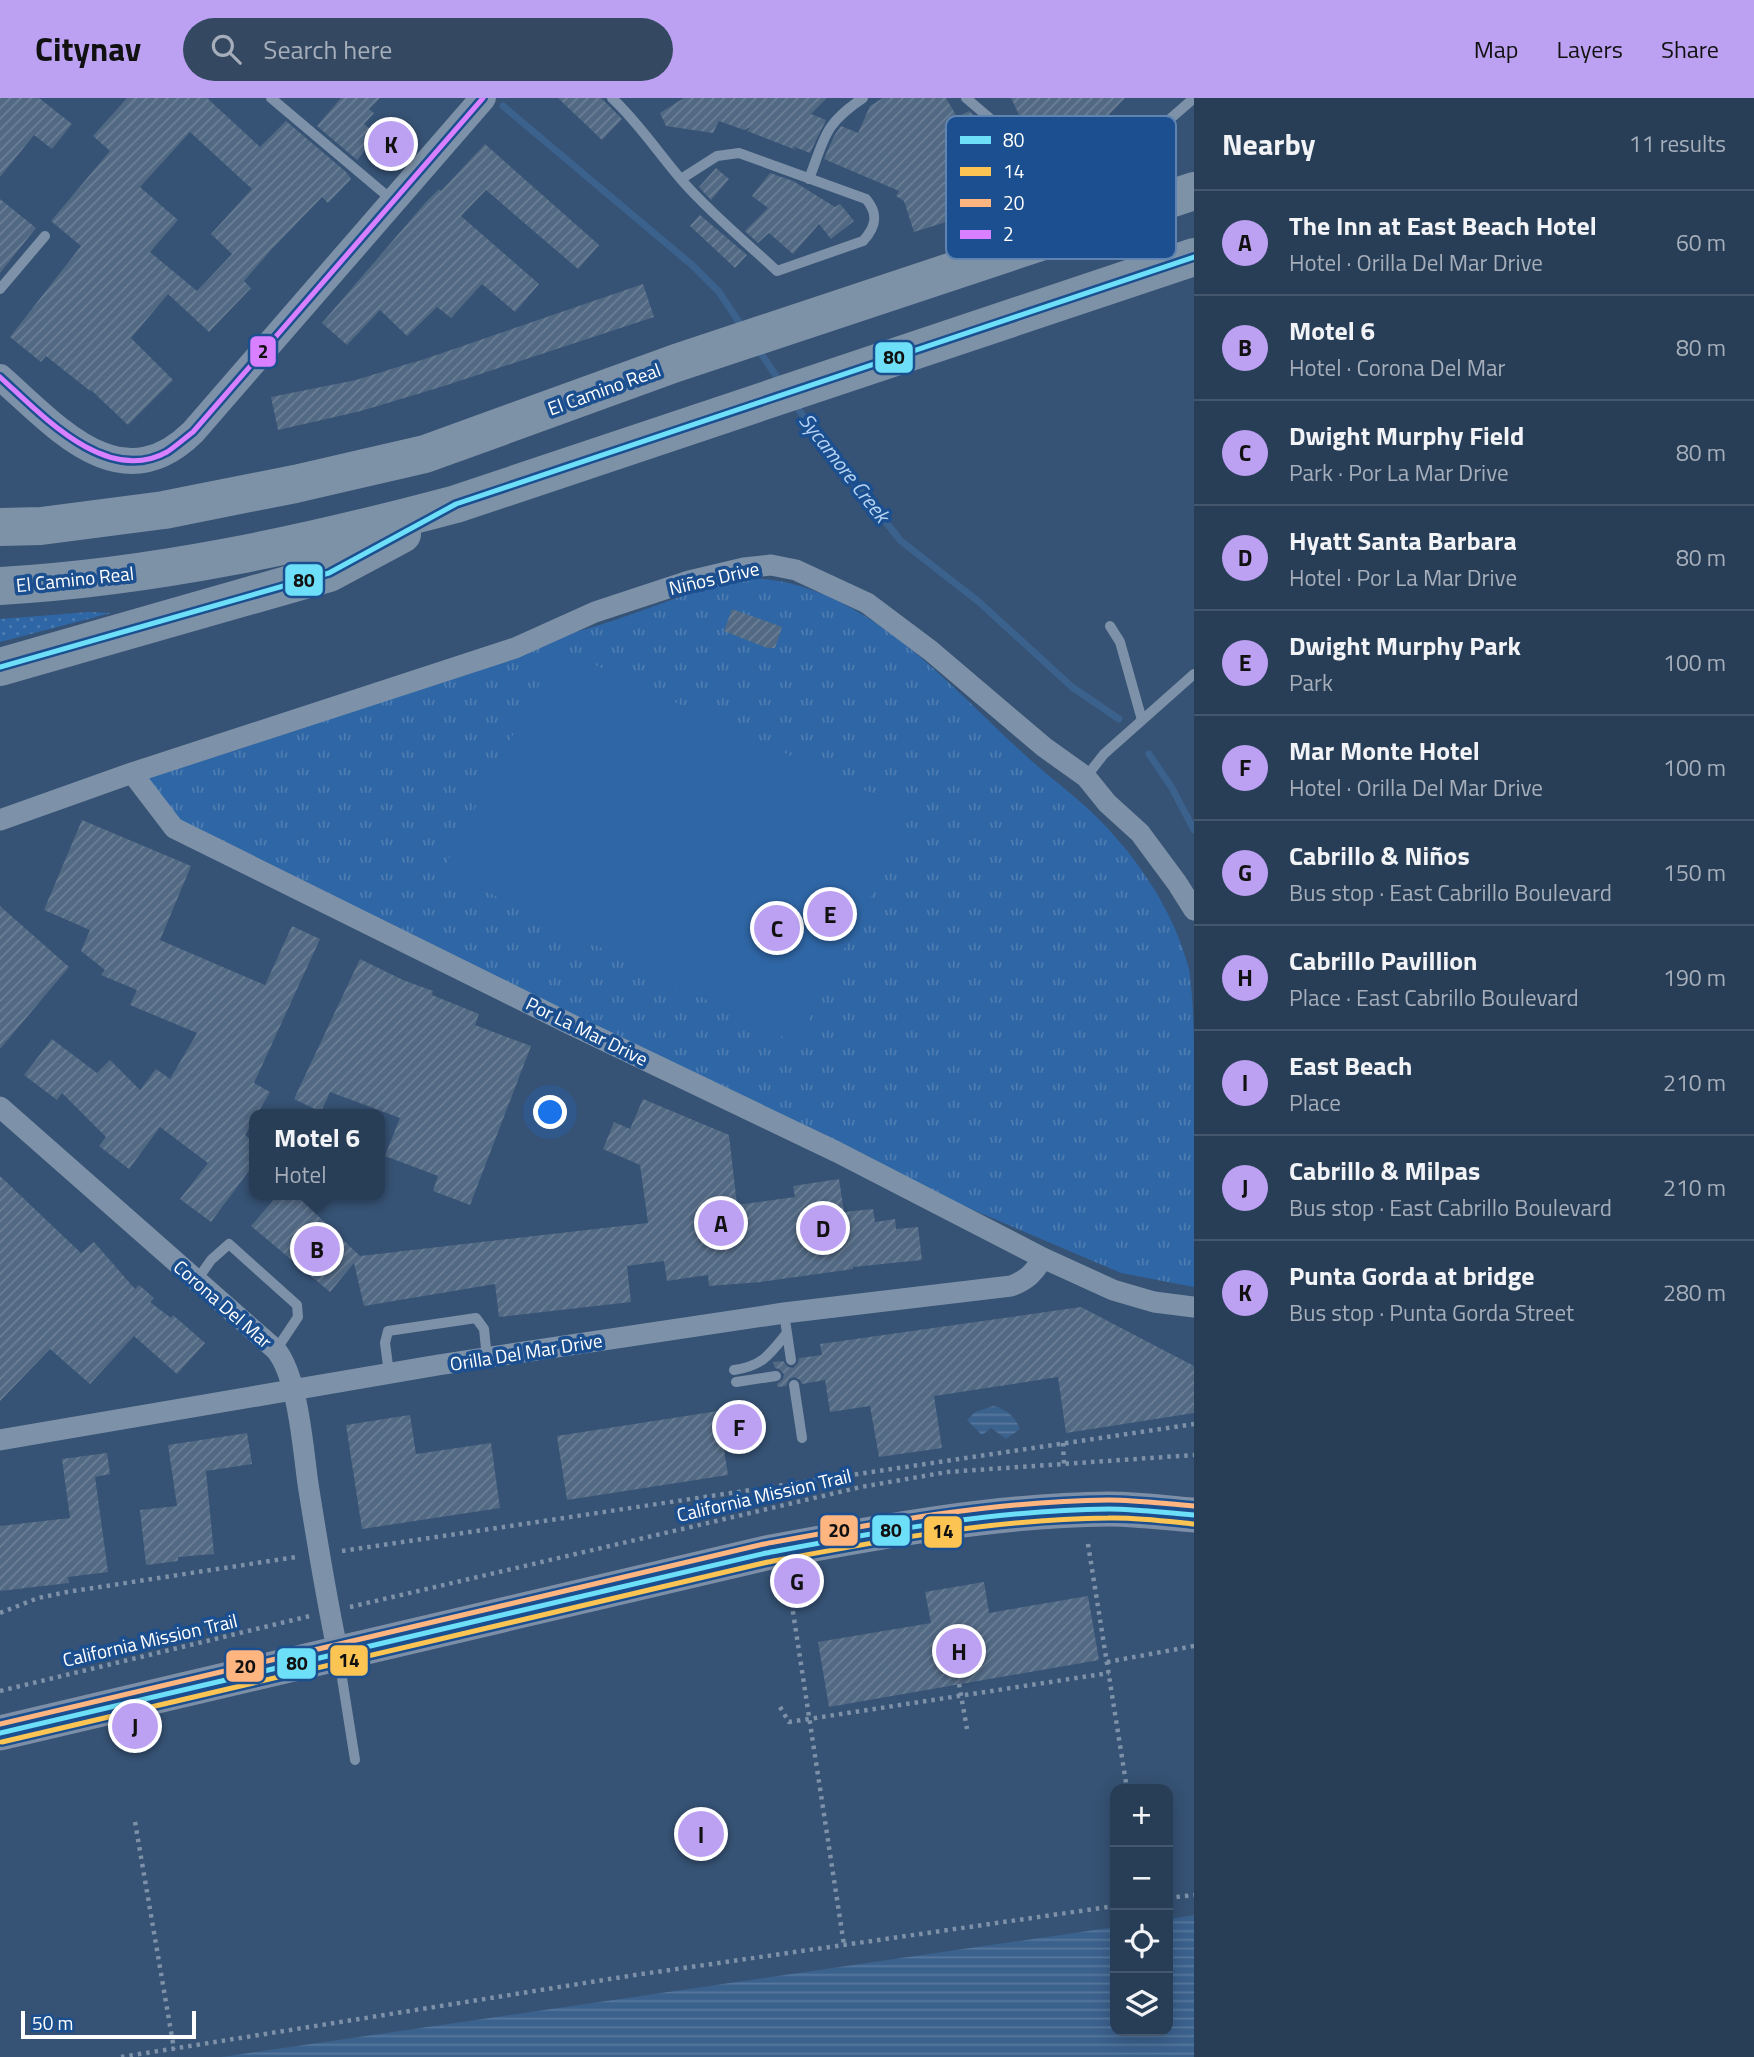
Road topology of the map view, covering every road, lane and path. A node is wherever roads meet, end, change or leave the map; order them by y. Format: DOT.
graph roads {
  1 [pos="271,98"];
  2 [pos="483,98"];
  3 [pos="612,98"];
  4 [pos="863,98"];
  5 [pos="966,98"];
  6 [pos="1194,98"];
  7 [pos="987,116"];
  8 [pos="1173,116"];
  9 [pos="809,178"];
  10 [pos="681,179"];
  11 [pos="1194,191"];
  12 [pos="1176,197"];
  13 [pos="394,202"];
  14 [pos="45,236"];
  15 [pos="1194,257"];
  16 [pos="991,259"];
  17 [pos="0,289"];
  18 [pos="0,377"];
  19 [pos="456,504"];
  20 [pos="0,527"];
  21 [pos="0,586"];
  22 [pos="1110,626"];
  23 [pos="0,667"];
  24 [pos="1194,674"];
  25 [pos="1142,720"];
  26 [pos="132,773"];
  27 [pos="1086,777"];
  28 [pos="0,820"];
  29 [pos="1186,879"];
  30 [pos="1193,904"];
  31 [pos="0,1107"];
  32 [pos="1043,1258"];
  33 [pos="197,1280"];
  34 [pos="1194,1307"];
  35 [pos="786,1323"];
  36 [pos="276,1350"];
  37 [pos="487,1358"];
  38 [pos="791,1360"];
  39 [pos="389,1373"];
  40 [pos="776,1376"];
  41 [pos="794,1385"];
  42 [pos="292,1389"];
  43 [pos="1194,1424"];
  44 [pos="802,1438"];
  45 [pos="0,1440"];
  46 [pos="1063,1443"];
  47 [pos="1194,1455"];
  48 [pos="1064,1464"];
  49 [pos="1194,1515"];
  50 [pos="1088,1544"];
  51 [pos="342,1551"];
  52 [pos="296,1557"];
  53 [pos="789,1586"];
  54 [pos="348,1607"];
  55 [pos="0,1613"];
  56 [pos="306,1617"];
  57 [pos="1194,1646"];
  58 [pos="338,1653"];
  59 [pos="1107,1662"];
  60 [pos="1109,1673"];
  61 [pos="959,1685"];
  62 [pos="0,1691"];
  63 [pos="960,1695"];
  64 [pos="780,1707"];
  65 [pos="810,1719"];
  66 [pos="967,1729"];
  67 [pos="0,1733"];
  68 [pos="355,1760"];
  69 [pos="1126,1784"];
  70 [pos="135,1822"];
  71 [pos="1194,1895"];
  72 [pos="1173,1898"];
  73 [pos="1110,1907"];
  74 [pos="844,1945"];
  75 [pos="174,2049"];
  76 [pos="121,2057"];
  1 -- 13 [label="lane"];
  2 -- 13 [label="street"];
  3 -- 10 [label="lane"];
  4 -- 9 [label="lane"];
  5 -- 7 [label="lane"];
  6 -- 8 [label="lane"];
  9 -- 10 [label="lane"];
  9 -- 10 [label="lane"];
  11 -- 12 [label="highway, El Camino Real"];
  13 -- 18 [label="street"];
  14 -- 17 [label="lane"];
  15 -- 19 [label="highway, El Camino Real"];
  16 -- 20 [label="highway, El Camino Real"];
  19 -- 21 [label="highway, El Camino Real"];
  19 -- 23 [label="highway"];
  22 -- 25 [label="lane"];
  24 -- 25 [label="lane"];
  25 -- 27 [label="lane"];
  26 -- 27 [label="street, Niños Drive"];
  26 -- 28 [label="street"];
  26 -- 32 [label="street, Por La Mar Drive"];
  27 -- 29 [label="street, Niños Drive"];
  29 -- 30 [label="street, Niños Drive"];
  31 -- 33 [label="street, Corona Del Mar"];
  32 -- 34 [label="street, Por La Mar Drive"];
  32 -- 35 [label="street, Orilla Del Mar Drive"];
  33 -- 36 [label="street, Corona Del Mar"];
  33 -- 36 [label="lane"];
  35 -- 37 [label="street, Orilla Del Mar Drive"];
  35 -- 38 [label="lane"];
  35 -- 40 [label="lane"];
  36 -- 42 [label="street, Corona Del Mar"];
  37 -- 39 [label="street, Orilla Del Mar Drive"];
  37 -- 39 [label="lane"];
  39 -- 42 [label="street, Orilla Del Mar Drive"];
  41 -- 44 [label="lane"];
  42 -- 45 [label="street, Orilla Del Mar Drive"];
  42 -- 58 [label="street, Corona Del Mar"];
  43 -- 46 [label="path"];
  46 -- 48 [label="path"];
  46 -- 51 [label="path"];
  47 -- 48 [label="path, California Mission Trail"];
  48 -- 54 [label="path, California Mission Trail"];
  49 -- 58 [label="main road"];
  50 -- 59 [label="path"];
  52 -- 55 [label="path"];
  53 -- 65 [label="path"];
  56 -- 62 [label="path, California Mission Trail"];
  57 -- 59 [label="path"];
  58 -- 67 [label="main road"];
  58 -- 68 [label="lane"];
  59 -- 60 [label="path"];
  60 -- 63 [label="path"];
  60 -- 69 [label="path"];
  61 -- 63 [label="path"];
  63 -- 65 [label="path"];
  63 -- 66 [label="path"];
  64 -- 65 [label="path"];
  65 -- 74 [label="path"];
  70 -- 75 [label="path"];
  71 -- 72 [label="path"];
  73 -- 74 [label="path"];
  74 -- 75 [label="path"];
  75 -- 76 [label="path"];
}
